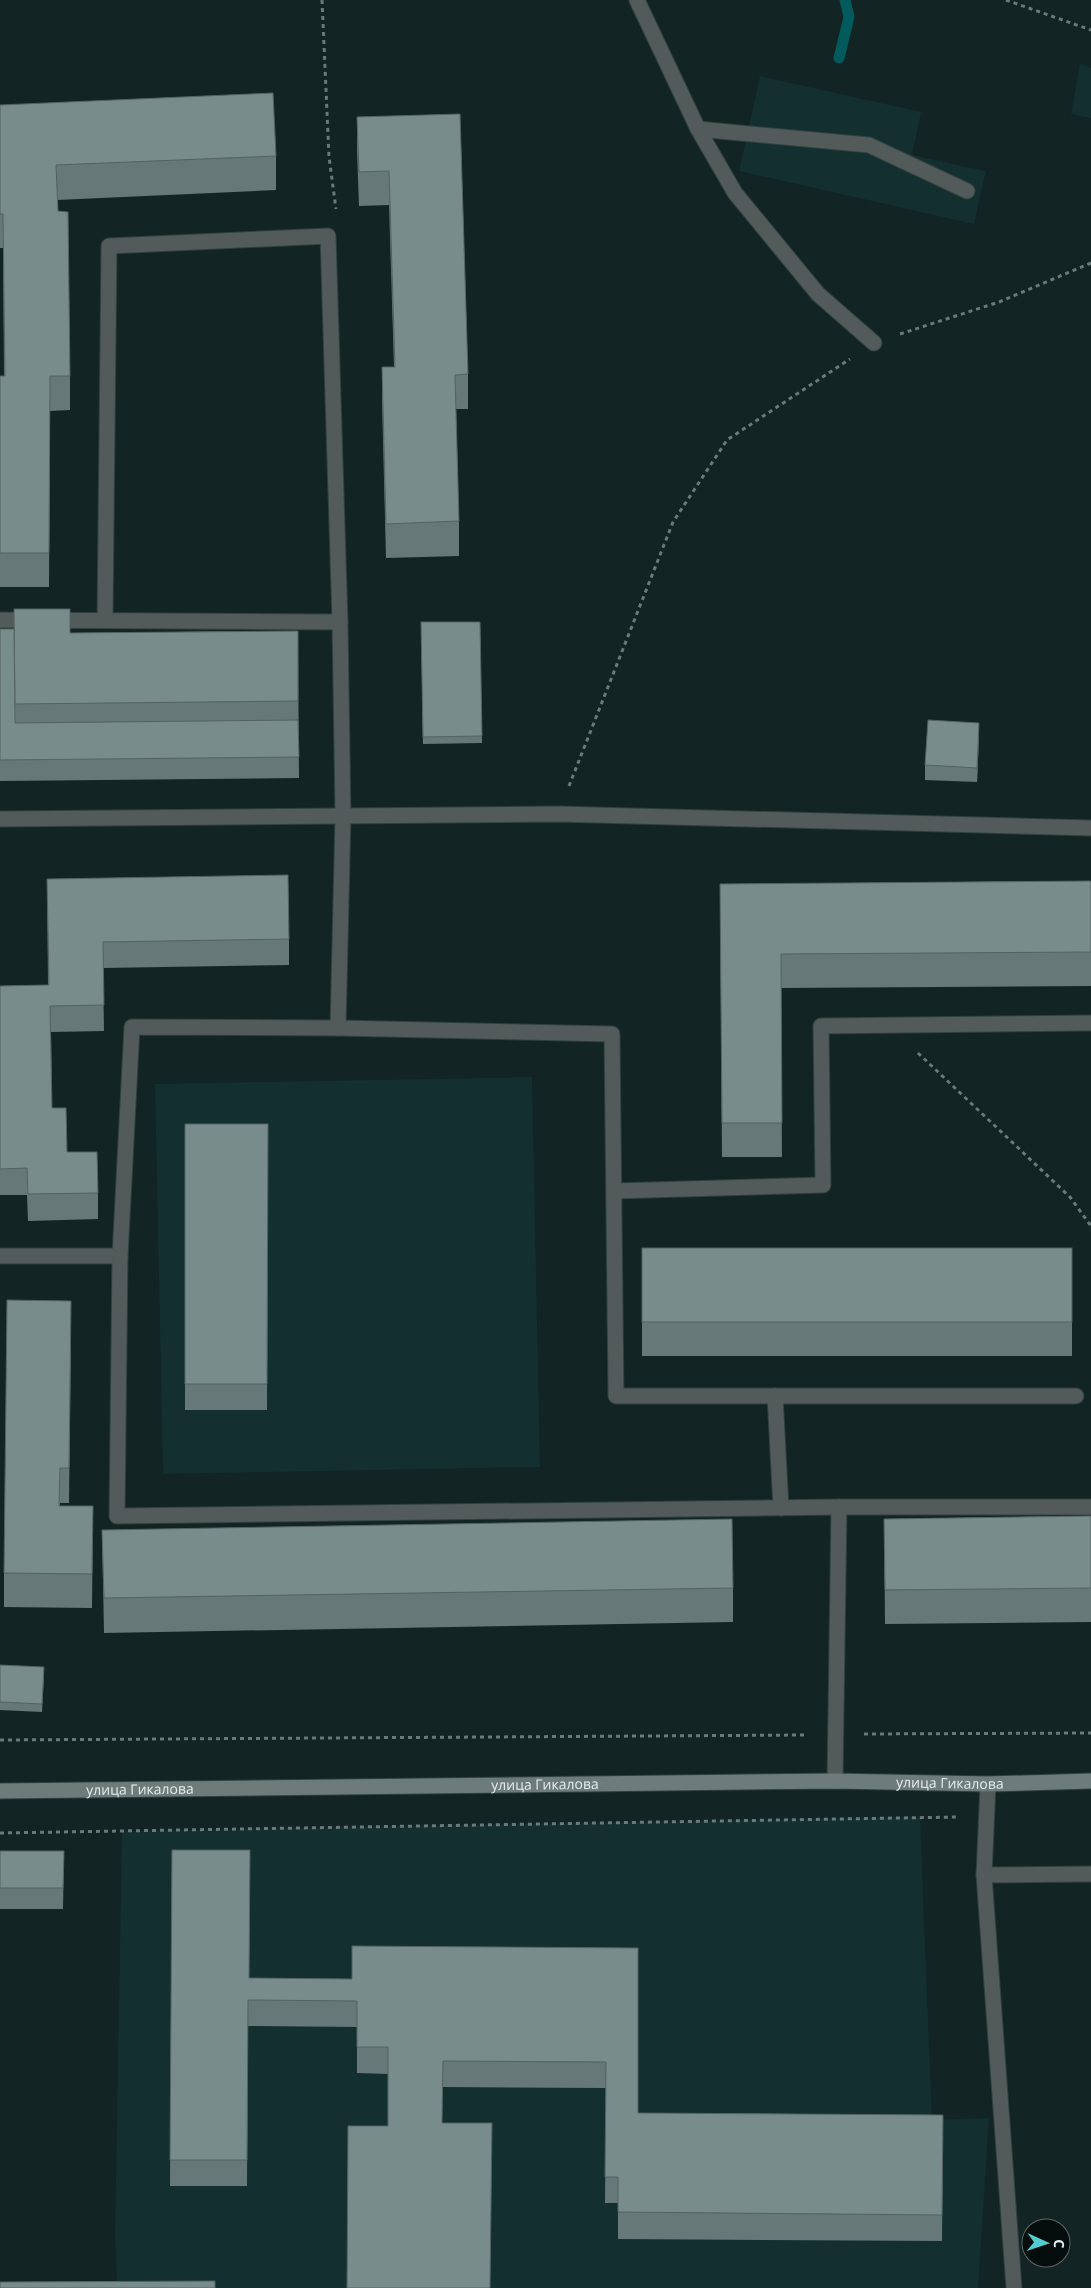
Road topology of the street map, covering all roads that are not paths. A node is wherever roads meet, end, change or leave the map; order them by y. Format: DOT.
graph roads {
  1 [pos="637,0"];
  2 [pos="698,129"];
  3 [pos="967,191"];
  4 [pos="874,343"];
  5 [pos="0,620"];
  6 [pos="105,620"];
  7 [pos="340,622"];
  8 [pos="343,816"];
  9 [pos="0,819"];
  10 [pos="1091,828"];
  11 [pos="1091,1023"];
  12 [pos="338,1028"];
  13 [pos="614,1191"];
  14 [pos="0,1256"];
  15 [pos="120,1256"];
  16 [pos="775,1396"];
  17 [pos="1076,1396"];
  18 [pos="839,1507"];
  19 [pos="1091,1507"];
  20 [pos="780,1508"];
  21 [pos="835,1781"];
  22 [pos="1091,1782"];
  23 [pos="988,1784"];
  24 [pos="0,1791"];
  25 [pos="1091,1874"];
  26 [pos="984,1875"];
  27 [pos="1014,2288"];
  1 -- 2 [label="street"];
  2 -- 3 [label="street"];
  2 -- 4 [label="street"];
  5 -- 6 [label="street"];
  6 -- 7 [label="street"];
  6 -- 7 [label="street"];
  7 -- 8 [label="street"];
  8 -- 9 [label="street"];
  8 -- 10 [label="street"];
  8 -- 12 [label="street"];
  11 -- 13 [label="street"];
  12 -- 13 [label="street"];
  12 -- 15 [label="street"];
  13 -- 16 [label="street"];
  14 -- 15 [label="street"];
  15 -- 20 [label="street"];
  16 -- 17 [label="street"];
  16 -- 20 [label="street"];
  18 -- 19 [label="street"];
  18 -- 20 [label="street"];
  18 -- 21 [label="street"];
  21 -- 23 [label="main road, улица Гикалова"];
  21 -- 24 [label="main road, улица Гикалова"];
  22 -- 23 [label="main road, улица Гикалова"];
  23 -- 26 [label="street"];
  25 -- 26 [label="street"];
  26 -- 27 [label="street"];
}
